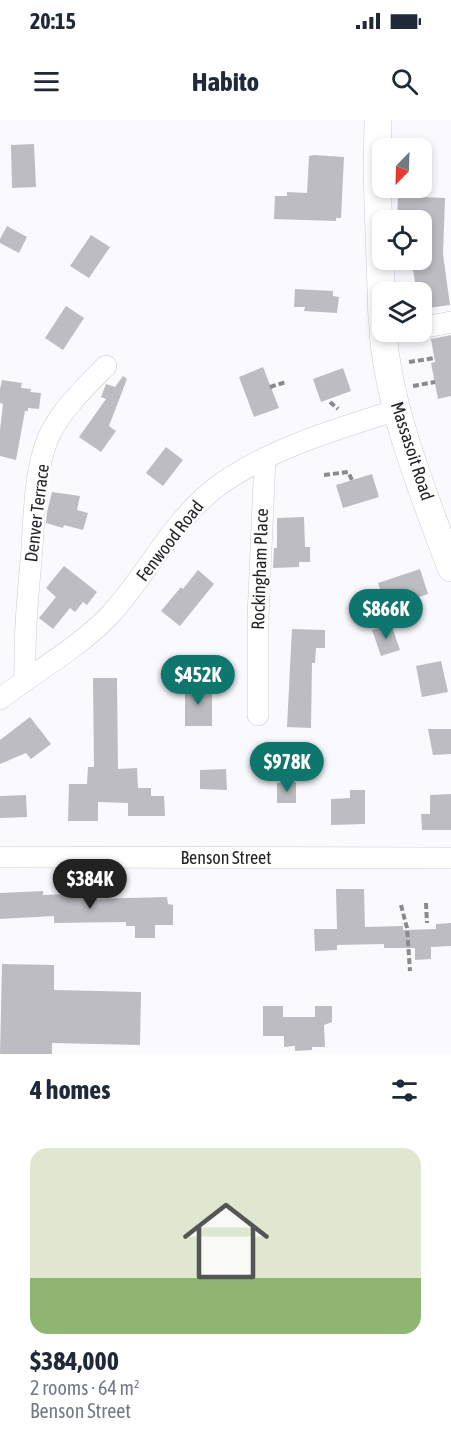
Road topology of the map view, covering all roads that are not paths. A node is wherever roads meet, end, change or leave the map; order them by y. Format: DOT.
graph roads {
  1 [pos="378,120"];
  2 [pos="383,282"];
  3 [pos="451,322"];
  4 [pos="432,326"];
  5 [pos="389,342"];
  6 [pos="106,366"];
  7 [pos="397,410"];
  8 [pos="265,458"];
  9 [pos="451,568"];
  10 [pos="25,681"];
  11 [pos="0,699"];
  12 [pos="258,715"];
  13 [pos="0,857"];
  14 [pos="451,858"];
  1 -- 2 [label="main road, Massasoit Road"];
  3 -- 4 [label="street"];
  5 -- 7 [label="main road, Massasoit Road"];
  6 -- 10 [label="street, Denver Terrace"];
  7 -- 8 [label="street, Fenwood Road"];
  7 -- 9 [label="main road, Massasoit Road"];
  8 -- 10 [label="street, Fenwood Road"];
  8 -- 12 [label="street, Rockingham Place"];
  10 -- 11 [label="street, Fenwood Road"];
  13 -- 14 [label="street, Benson Street"];
}
